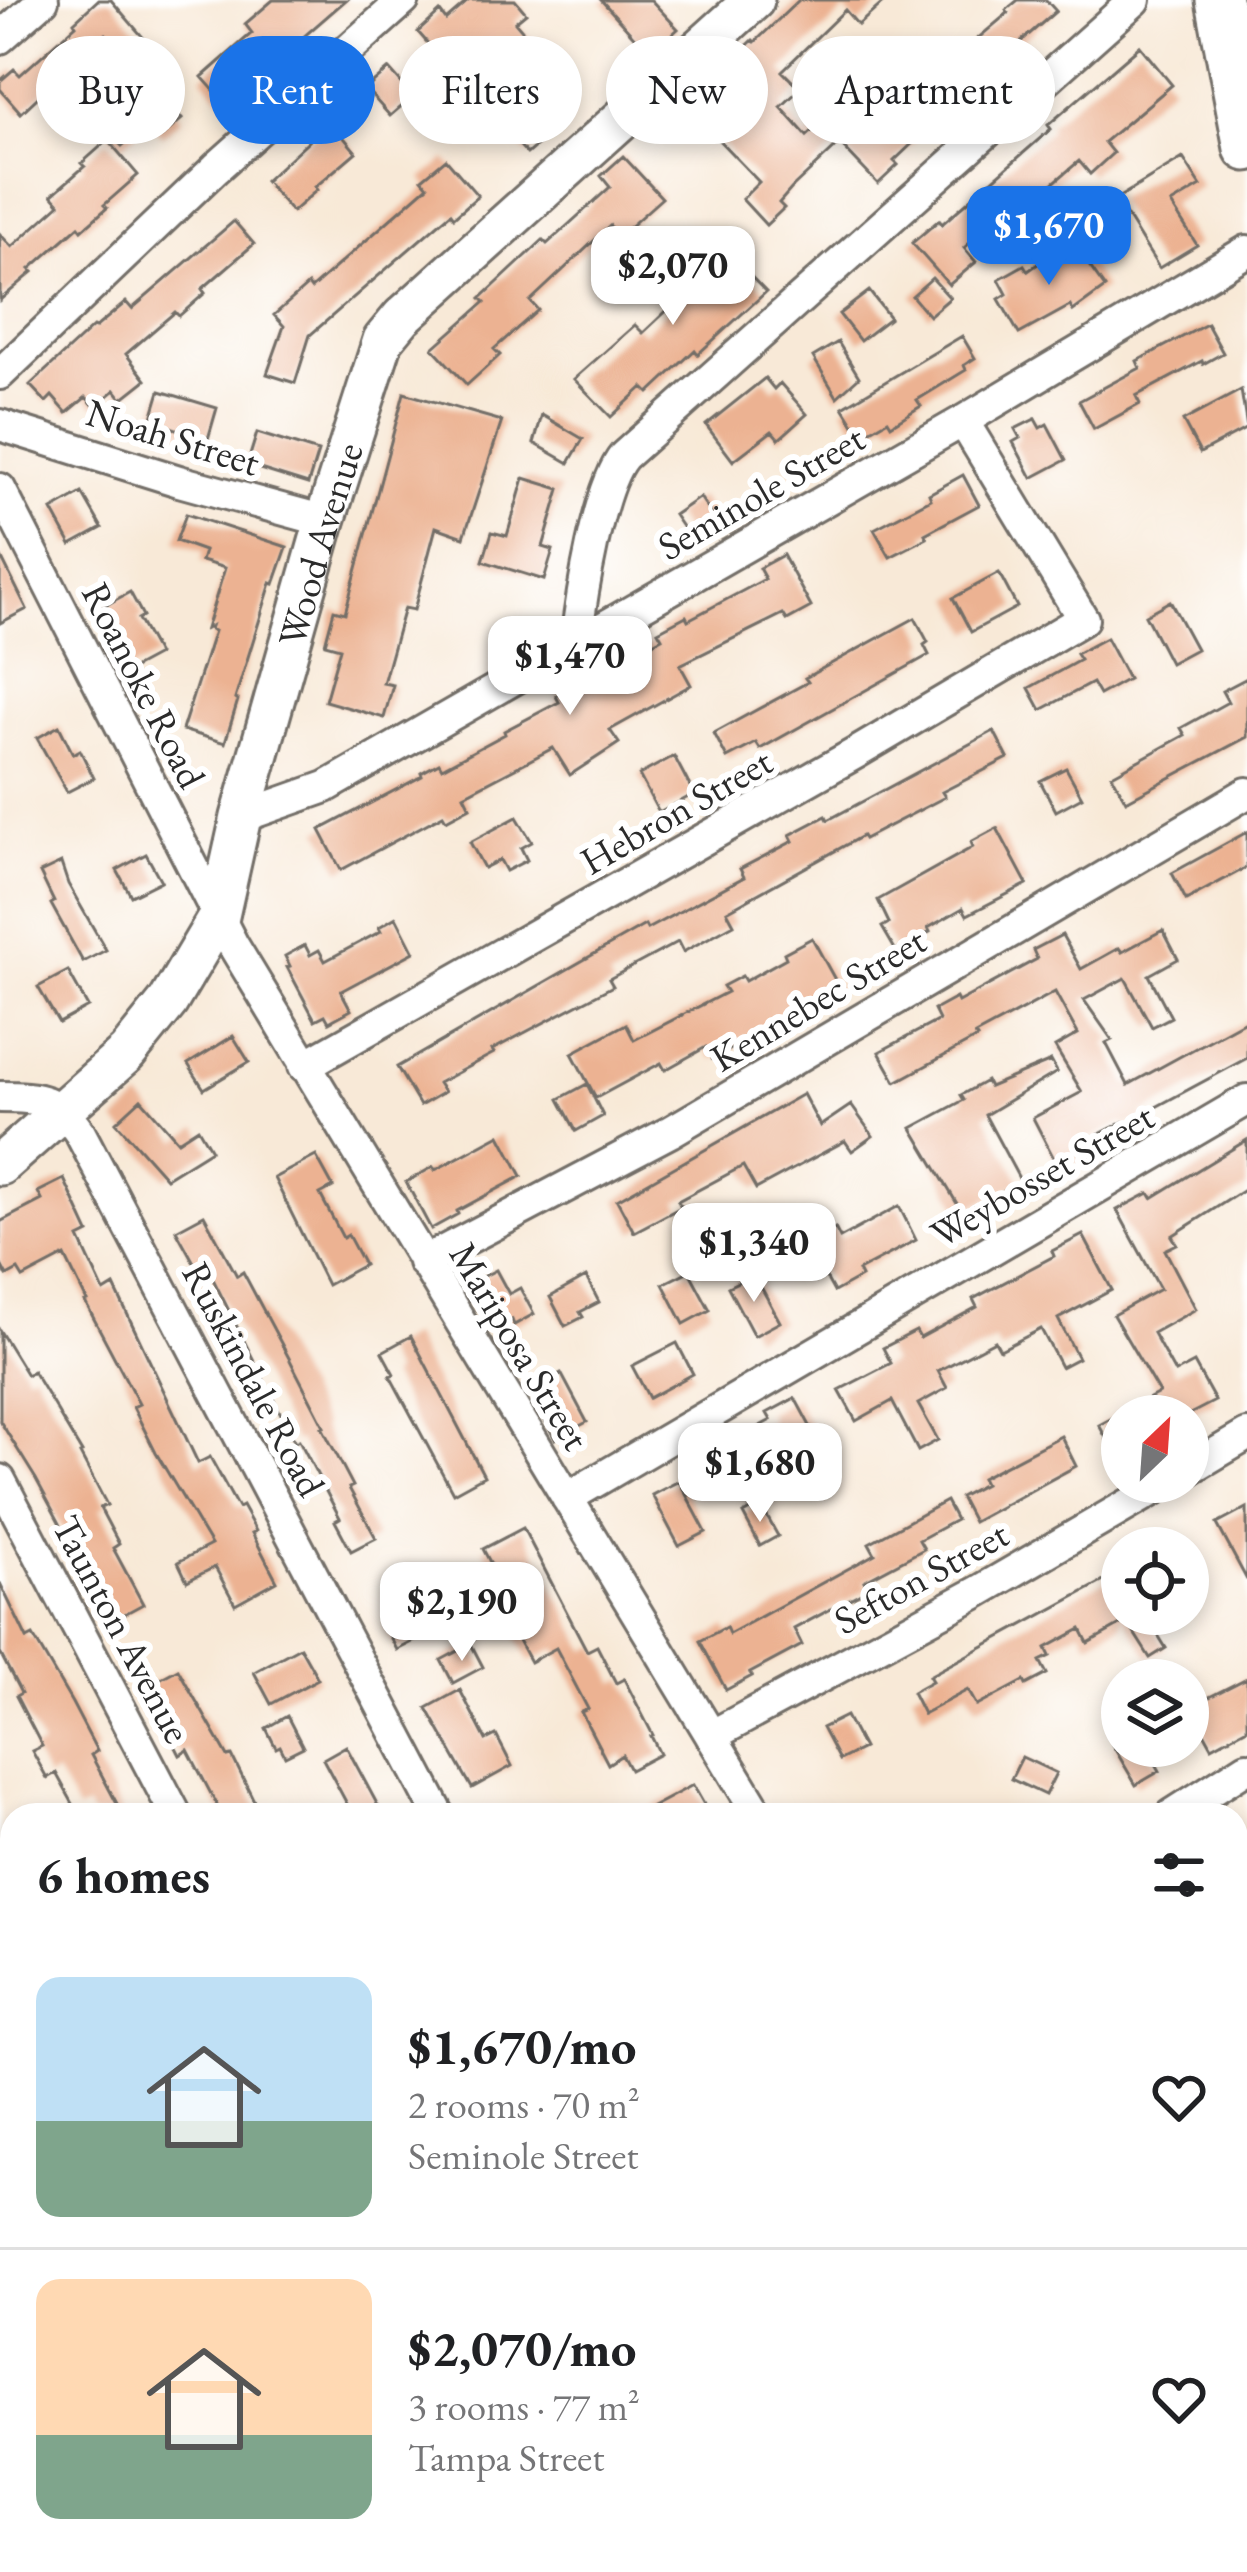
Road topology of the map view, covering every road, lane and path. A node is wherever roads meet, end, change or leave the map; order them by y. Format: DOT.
graph roads {
  1 [pos="43,0"];
  2 [pos="404,0"];
  3 [pos="754,0"];
  4 [pos="1135,0"];
  5 [pos="1219,0"];
  6 [pos="0,38"];
  7 [pos="1238,51"];
  8 [pos="1247,148"];
  9 [pos="1247,251"];
  10 [pos="0,374"];
  11 [pos="963,422"];
  12 [pos="0,424"];
  13 [pos="0,489"];
  14 [pos="325,521"];
  15 [pos="576,642"];
  16 [pos="1247,793"];
  17 [pos="241,817"];
  18 [pos="219,916"];
  19 [pos="304,1066"];
  20 [pos="0,1096"];
  21 [pos="1247,1100"];
  22 [pos="0,1109"];
  23 [pos="64,1109"];
  24 [pos="30,1138"];
  25 [pos="0,1165"];
  26 [pos="422,1262"];
  27 [pos="1247,1435"];
  28 [pos="1209,1458"];
  29 [pos="0,1480"];
  30 [pos="566,1498"];
  31 [pos="1131,1503"];
  32 [pos="711,1736"];
  33 [pos="1247,1767"];
  34 [pos="170,1803"];
  35 [pos="433,1803"];
  36 [pos="752,1803"];
  37 [pos="1191,1803"];
  1 -- 6 [label="street"];
  2 -- 10 [label="street"];
  3 -- 14 [label="main road, Wood Avenue"];
  4 -- 15 [label="street"];
  5 -- 7 [label="main road"];
  7 -- 8 [label="main road"];
  9 -- 11 [label="street, Seminole Street"];
  11 -- 15 [label="street, Seminole Street"];
  11 -- 19 [label="street, Hebron Street"];
  12 -- 14 [label="street, Noah Street"];
  13 -- 18 [label="street, Roanoke Road"];
  14 -- 17 [label="main road, Wood Avenue"];
  15 -- 17 [label="street, Seminole Street"];
  16 -- 26 [label="street, Kennebec Street"];
  17 -- 18 [label="main road, Wood Avenue"];
  18 -- 19 [label="street, Mariposa Street"];
  18 -- 23 [label="main road, Wood Avenue"];
  19 -- 26 [label="street, Mariposa Street"];
  20 -- 23 [label="street"];
  21 -- 30 [label="street, Weybosset Street"];
  22 -- 24 [label="street"];
  23 -- 24 [label="main road, Wood Avenue"];
  23 -- 35 [label="street, Ruskindale Road"];
  24 -- 25 [label="main road, Wood Avenue"];
  26 -- 30 [label="street, Mariposa Street"];
  27 -- 28 [label="street"];
  29 -- 34 [label="street, Taunton Avenue"];
  30 -- 32 [label="street, Mariposa Street"];
  31 -- 32 [label="street, Sefton Street"];
  32 -- 36 [label="street, Mariposa Street"];
  33 -- 37 [label="street"];
}
